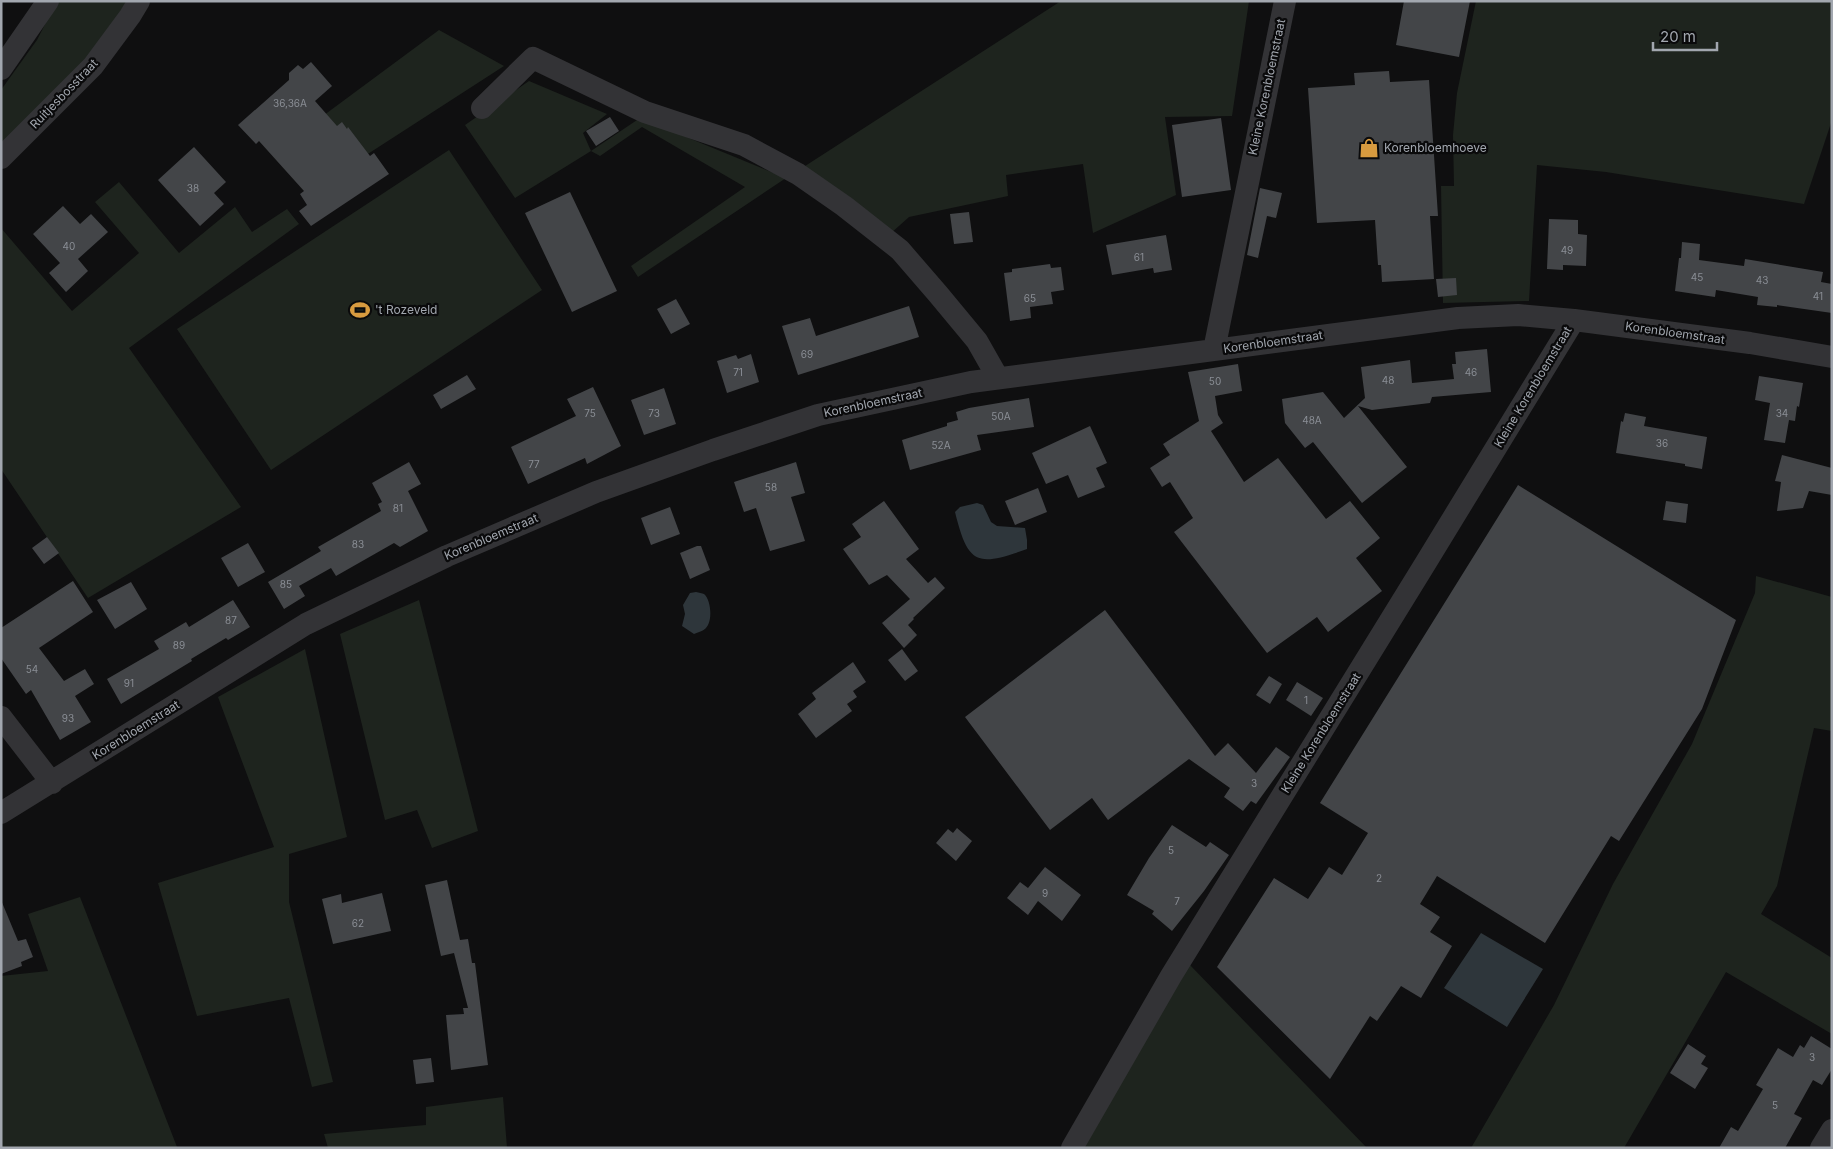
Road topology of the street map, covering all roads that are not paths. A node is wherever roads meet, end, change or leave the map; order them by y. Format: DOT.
graph roads {
  1 [pos="48,1"];
  2 [pos="139,1"];
  3 [pos="1285,1"];
  4 [pos="1,69"];
  5 [pos="482,108"];
  6 [pos="1,158"];
  7 [pos="1574,320"];
  8 [pos="1214,350"];
  9 [pos="1832,357"];
  10 [pos="998,378"];
  11 [pos="1,718"];
  12 [pos="52,783"];
  13 [pos="1,813"];
  14 [pos="1832,1130"];
  15 [pos="1072,1148"];
  16 [pos="1821,1148"];
  1 -- 4 [label="street"];
  2 -- 6 [label="street, Ruitjesbosstraat"];
  3 -- 8 [label="street, Kleine Korenbloemstraat"];
  5 -- 10 [label="street"];
  7 -- 8 [label="street, Korenbloemstraat"];
  7 -- 9 [label="street, Korenbloemstraat"];
  7 -- 15 [label="street, Kleine Korenbloemstraat"];
  8 -- 10 [label="street, Korenbloemstraat"];
  10 -- 12 [label="street, Korenbloemstraat"];
  11 -- 12 [label="street"];
  12 -- 13 [label="street, Korenbloemstraat"];
  14 -- 16 [label="street"];
}
